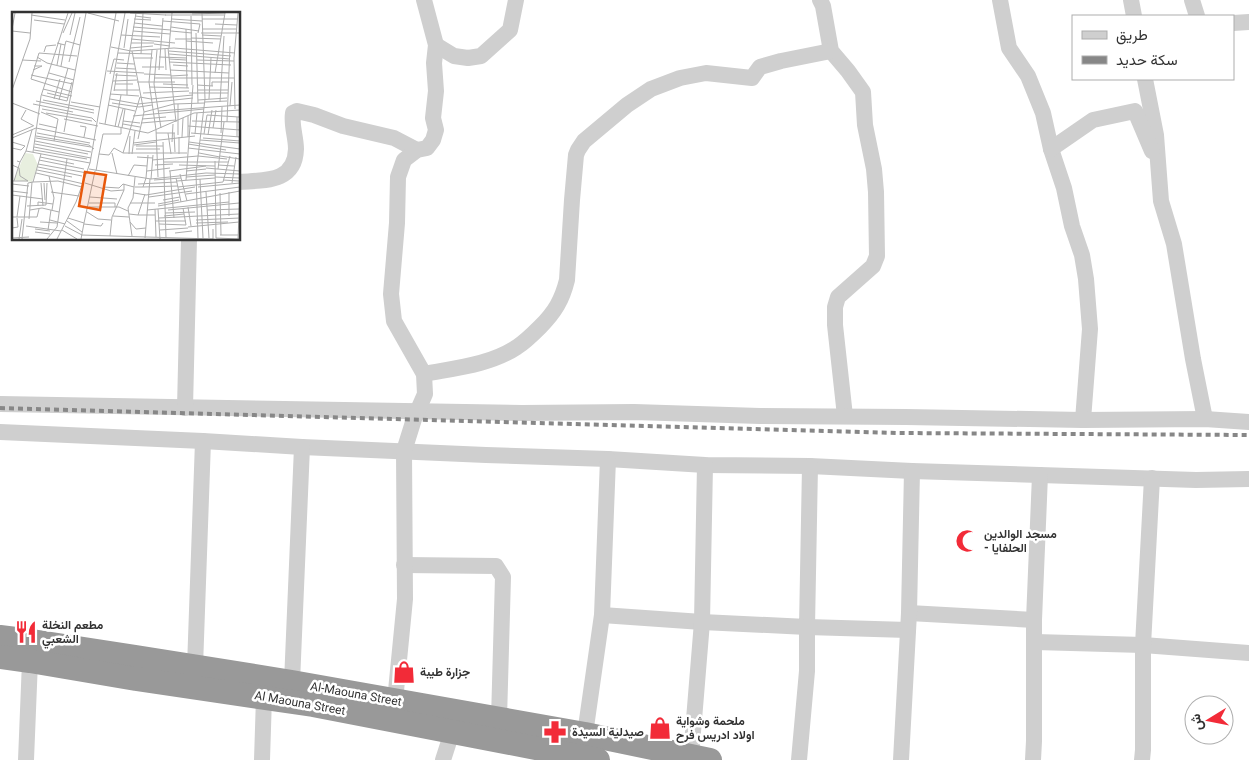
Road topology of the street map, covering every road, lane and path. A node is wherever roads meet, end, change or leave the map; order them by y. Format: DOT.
graph roads {
  1 [pos="424,0"];
  2 [pos="516,0"];
  3 [pos="820,0"];
  4 [pos="1000,0"];
  5 [pos="1130,0"];
  6 [pos="1192,0"];
  7 [pos="1134,15"];
  8 [pos="1197,15"];
  9 [pos="1249,22"];
  10 [pos="1234,23"];
  11 [pos="436,45"];
  12 [pos="831,51"];
  13 [pos="1146,80"];
  14 [pos="1051,149"];
  15 [pos="417,150"];
  16 [pos="1159,167"];
  17 [pos="240,182"];
  18 [pos="189,240"];
  19 [pos="424,374"];
  20 [pos="0,404"];
  21 [pos="185,408"];
  22 [pos="418,412"];
  23 [pos="845,416"];
  24 [pos="1205,419"];
  25 [pos="1082,420"];
  26 [pos="1249,422"];
  27 [pos="0,432"];
  28 [pos="203,441"];
  29 [pos="302,447"];
  30 [pos="404,451"];
  31 [pos="608,459"];
  32 [pos="705,465"];
  33 [pos="810,466"];
  34 [pos="912,471"];
  35 [pos="1040,475"];
  36 [pos="1152,478"];
  37 [pos="1249,479"];
  38 [pos="404,564"];
  39 [pos="909,613"];
  40 [pos="602,615"];
  41 [pos="1034,620"];
  42 [pos="702,622"];
  43 [pos="807,627"];
  44 [pos="908,630"];
  45 [pos="0,637"];
  46 [pos="1035,642"];
  47 [pos="1143,645"];
  48 [pos="1249,653"];
  49 [pos="0,657"];
  50 [pos="30,660"];
  51 [pos="195,667"];
  52 [pos="292,682"];
  53 [pos="264,697"];
  54 [pos="395,701"];
  55 [pos="499,719"];
  56 [pos="452,732"];
  57 [pos="585,734"];
  58 [pos="700,758"];
  59 [pos="583,759"];
  60 [pos="26,760"];
  61 [pos="262,760"];
  62 [pos="443,760"];
  63 [pos="799,760"];
  64 [pos="901,760"];
  65 [pos="1033,760"];
  66 [pos="1142,760"];
  1 -- 11 [label="street"];
  2 -- 11 [label="street"];
  3 -- 12 [label="street"];
  4 -- 14 [label="street"];
  5 -- 7 [label="street"];
  6 -- 8 [label="street"];
  9 -- 10 [label="street"];
  11 -- 15 [label="street"];
  12 -- 19 [label="street"];
  12 -- 23 [label="street"];
  13 -- 16 [label="street"];
  14 -- 16 [label="street"];
  14 -- 25 [label="street"];
  15 -- 17 [label="street"];
  15 -- 19 [label="street"];
  16 -- 24 [label="street"];
  18 -- 21 [label="street"];
  19 -- 22 [label="street"];
  20 -- 21 [label="street"];
  21 -- 22 [label="street"];
  22 -- 23 [label="street"];
  22 -- 30 [label="street"];
  23 -- 25 [label="street"];
  24 -- 25 [label="street"];
  24 -- 26 [label="street"];
  27 -- 28 [label="street"];
  28 -- 29 [label="street"];
  28 -- 51 [label="street"];
  29 -- 30 [label="street"];
  29 -- 52 [label="street"];
  30 -- 31 [label="street"];
  30 -- 38 [label="street"];
  31 -- 32 [label="street"];
  31 -- 40 [label="street"];
  32 -- 33 [label="street"];
  32 -- 42 [label="street"];
  33 -- 34 [label="street"];
  33 -- 43 [label="street"];
  34 -- 35 [label="street"];
  34 -- 39 [label="street"];
  35 -- 36 [label="street"];
  35 -- 41 [label="street"];
  36 -- 37 [label="street"];
  36 -- 47 [label="street"];
  38 -- 54 [label="street"];
  38 -- 55 [label="street"];
  39 -- 41 [label="street"];
  39 -- 44 [label="street"];
  40 -- 42 [label="street"];
  40 -- 57 [label="street"];
  41 -- 46 [label="street"];
  42 -- 43 [label="street"];
  42 -- 58 [label="street"];
  43 -- 44 [label="street"];
  43 -- 63 [label="street"];
  44 -- 64 [label="street"];
  45 -- 51 [label="highway, Al-Maouna Street"];
  46 -- 47 [label="street"];
  46 -- 65 [label="street"];
  47 -- 48 [label="street"];
  47 -- 66 [label="street"];
  49 -- 50 [label="highway, Al Maouna Street"];
  50 -- 53 [label="highway, Al Maouna Street"];
  50 -- 60 [label="street"];
  51 -- 52 [label="highway, Al-Maouna Street"];
  52 -- 54 [label="highway, Al-Maouna Street"];
  53 -- 56 [label="highway, Al Maouna Street"];
  53 -- 61 [label="street"];
  54 -- 55 [label="highway, Al-Maouna Street"];
  55 -- 57 [label="highway, Al-Maouna Street"];
  56 -- 59 [label="highway, Al Maouna Street"];
  56 -- 62 [label="street"];
  57 -- 58 [label="highway, Al-Maouna Street"];
}
